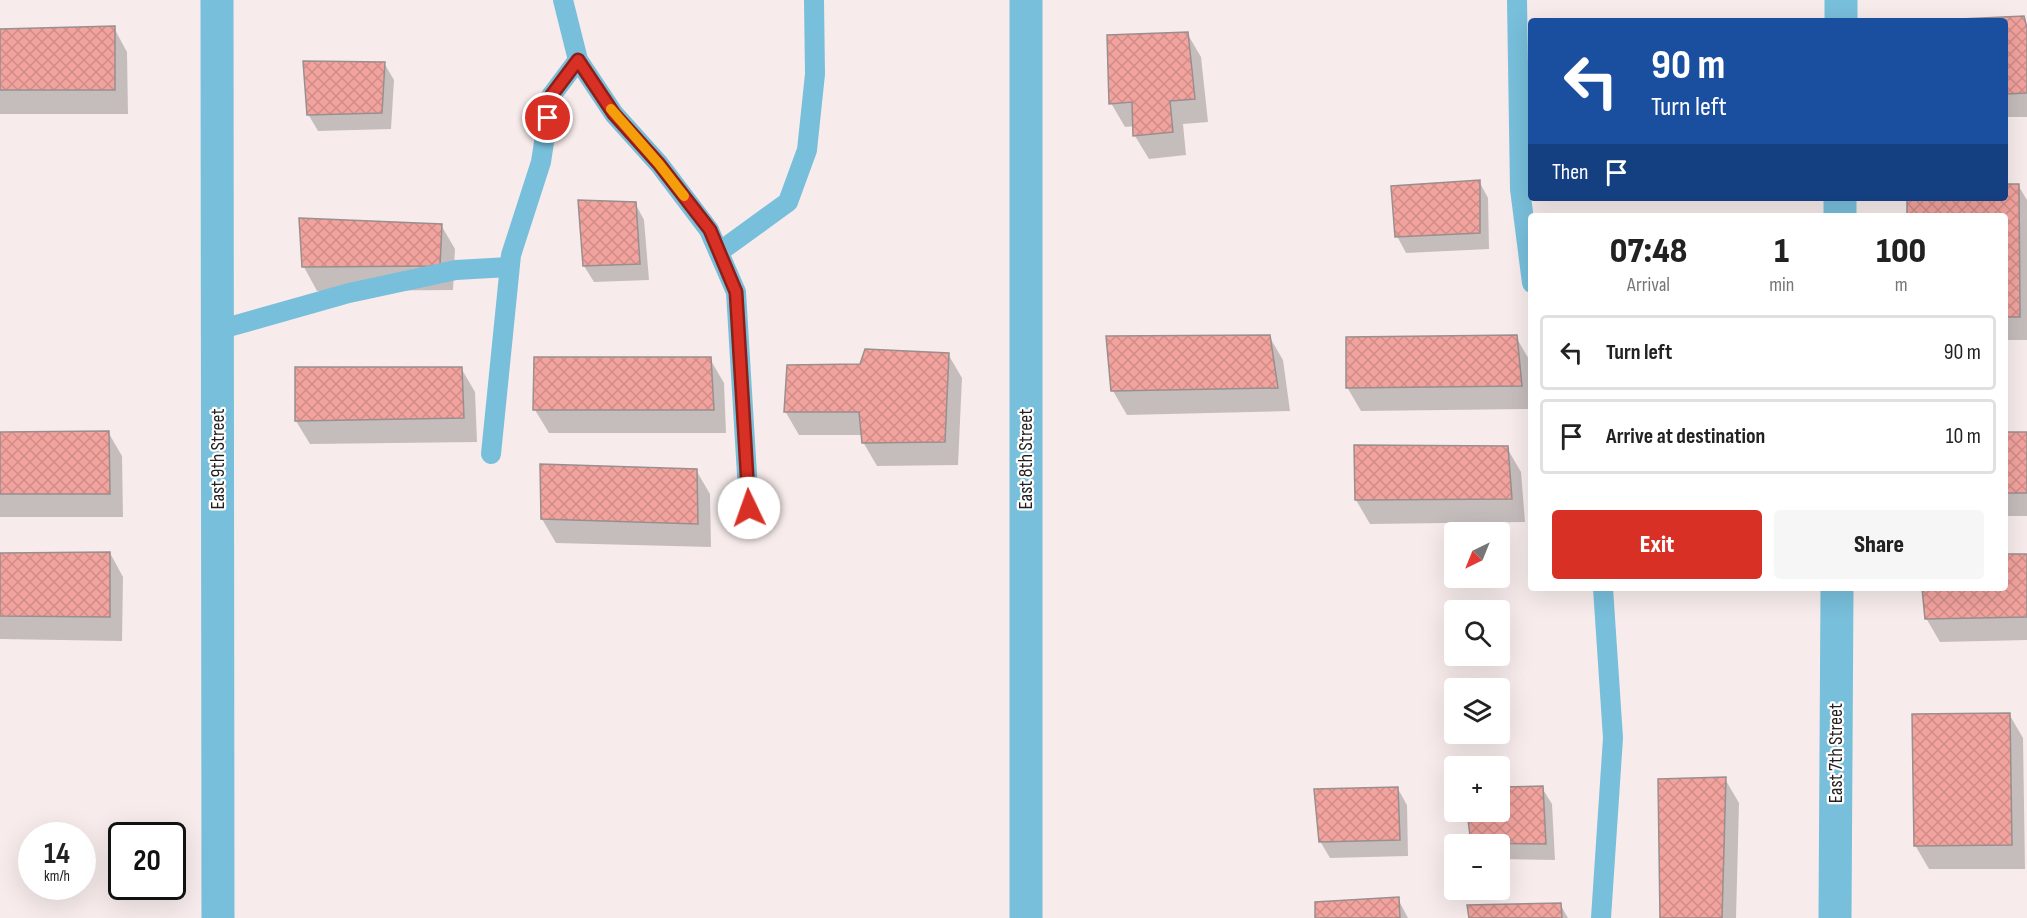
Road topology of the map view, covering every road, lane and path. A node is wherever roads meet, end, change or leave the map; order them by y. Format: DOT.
graph roads {
  1 [pos="217,0"];
  2 [pos="563,0"];
  3 [pos="814,0"];
  4 [pos="1026,0"];
  5 [pos="1517,0"];
  6 [pos="1841,0"];
  7 [pos="1841,18"];
  8 [pos="578,60"];
  9 [pos="718,252"];
  10 [pos="1528,252"];
  11 [pos="509,267"];
  12 [pos="218,330"];
  13 [pos="491,454"];
  14 [pos="749,508"];
  15 [pos="1603,591"];
  16 [pos="1837,591"];
  17 [pos="218,918"];
  18 [pos="1026,918"];
  19 [pos="1601,918"];
  20 [pos="1835,918"];
  1 -- 12 [label="street, East 9th Street"];
  2 -- 8 [label="lane"];
  3 -- 9 [label="lane"];
  4 -- 18 [label="street, East 8th Street"];
  5 -- 10 [label="lane"];
  6 -- 7 [label="street"];
  8 -- 9 [label="lane"];
  8 -- 11 [label="lane"];
  9 -- 14 [label="lane"];
  11 -- 12 [label="lane"];
  11 -- 13 [label="lane"];
  12 -- 17 [label="street, East 9th Street"];
  15 -- 19 [label="lane"];
  16 -- 20 [label="street, East 7th Street"];
}
